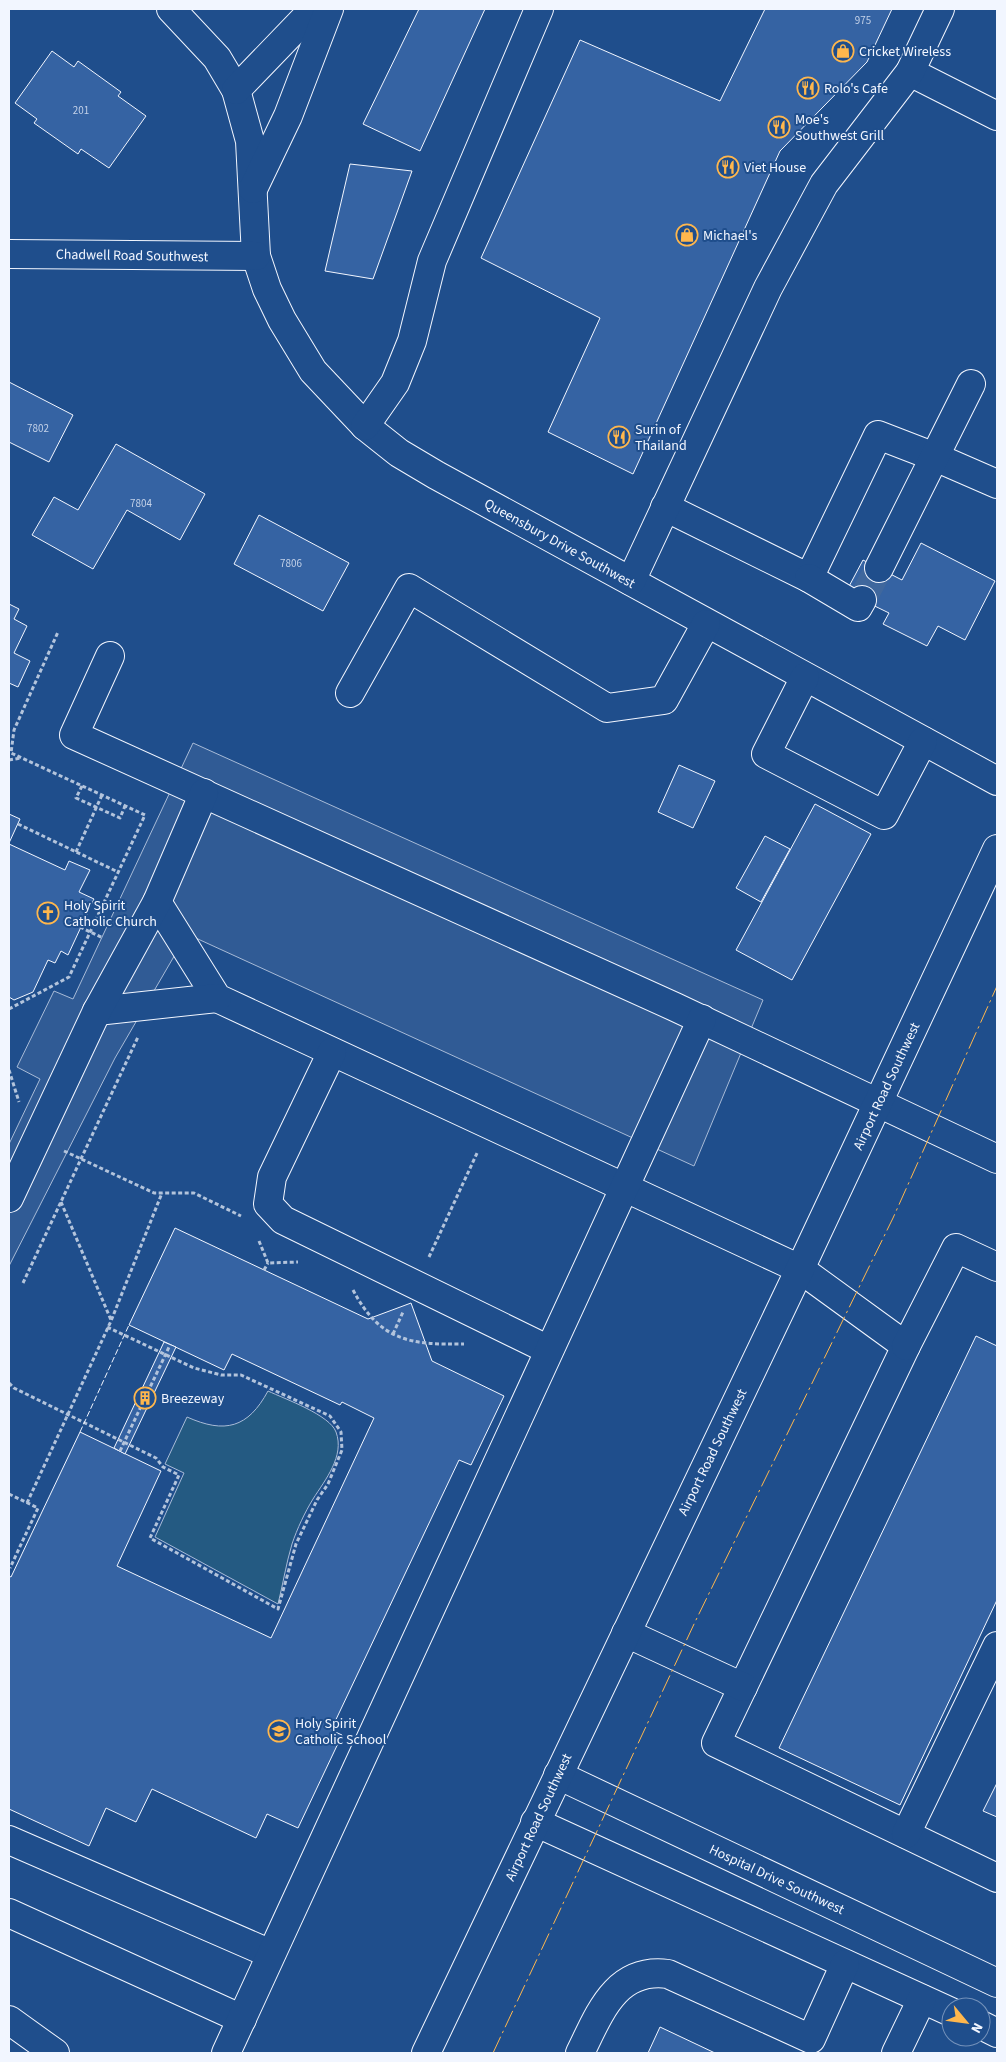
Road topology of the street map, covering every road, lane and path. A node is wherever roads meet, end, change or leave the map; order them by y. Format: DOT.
graph roads {
  1 [pos="172,9"];
  2 [pos="314,9"];
  3 [pos="329,9"];
  4 [pos="539,9"];
  5 [pos="940,9"];
  6 [pos="910,72"];
  7 [pos="236,90"];
  8 [pos="997,116"];
  9 [pos="252,190"];
  10 [pos="9,254"];
  11 [pos="256,256"];
  12 [pos="971,384"];
  13 [pos="365,426"];
  14 [pos="935,457"];
  15 [pos="997,484"];
  16 [pos="665,507"];
  17 [pos="878,568"];
  18 [pos="808,578"];
  19 [pos="631,581"];
  20 [pos="862,600"];
  21 [pos="706,624"];
  22 [pos="110,656"];
  23 [pos="805,677"];
  24 [pos="350,693"];
  25 [pos="923,741"];
  26 [pos="21,758"];
  27 [pos="9,760"];
  28 [pos="997,781"];
  29 [pos="82,786"];
  30 [pos="204,793"];
  31 [pos="102,795"];
  32 [pos="125,806"];
  33 [pos="96,808"];
  34 [pos="145,815"];
  35 [pos="18,824"];
  36 [pos="997,849"];
  37 [pos="76,852"];
  38 [pos="118,872"];
  39 [pos="157,902"];
  40 [pos="80,927"];
  41 [pos="90,932"];
  42 [pos="217,998"];
  43 [pos="9,1009"];
  44 [pos="97,1010"];
  45 [pos="702,1019"];
  46 [pos="141,1030"];
  47 [pos="332,1052"];
  48 [pos="9,1070"];
  49 [pos="878,1102"];
  50 [pos="22,1109"];
  51 [pos="481,1144"];
  52 [pos="58,1148"];
  53 [pos="81,1159"];
  54 [pos="997,1159"];
  55 [pos="624,1188"];
  56 [pos="162,1193"];
  57 [pos="9,1198"];
  58 [pos="61,1202"];
  59 [pos="243,1218"];
  60 [pos="268,1263"];
  61 [pos="997,1267"];
  62 [pos="800,1269"];
  63 [pos="264,1270"];
  64 [pos="349,1282"];
  65 [pos="22,1283"];
  66 [pos="416,1285"];
  67 [pos="111,1321"];
  68 [pos="107,1327"];
  69 [pos="393,1334"];
  70 [pos="473,1343"];
  71 [pos="170,1345"];
  72 [pos="906,1346"];
  73 [pos="549,1350"];
  74 [pos="166,1355"];
  75 [pos="9,1383"];
  76 [pos="67,1414"];
  77 [pos="124,1443"];
  78 [pos="120,1451"];
  79 [pos="9,1494"];
  80 [pos="26,1503"];
  81 [pos="9,1568"];
  82 [pos="14,1570"];
  83 [pos="626,1633"];
  84 [pos="997,1646"];
  85 [pos="743,1687"];
  86 [pos="558,1775"];
  87 [pos="535,1822"];
  88 [pos="906,1834"];
  89 [pos="9,1840"];
  90 [pos="997,1878"];
  91 [pos="9,1913"];
  92 [pos="271,1954"];
  93 [pos="845,1964"];
  94 [pos="997,1983"];
  95 [pos="922,1999"];
  96 [pos="941,2008"];
  97 [pos="242,2019"];
  98 [pos="9,2020"];
  99 [pos="55,2053"];
  100 [pos="226,2053"];
  101 [pos="426,2053"];
  102 [pos="580,2053"];
  103 [pos="896,2053"];
  1 -- 7 [label="street, Queensbury Drive Southwest"];
  2 -- 7 [label="street"];
  3 -- 9 [label="street, Queensbury Drive Southwest"];
  4 -- 13 [label="street"];
  5 -- 6 [label="street"];
  6 -- 8 [label="street"];
  6 -- 16 [label="street"];
  7 -- 9 [label="street, Queensbury Drive Southwest"];
  9 -- 11 [label="street, Queensbury Drive Southwest"];
  10 -- 11 [label="street, Chadwell Road Southwest"];
  11 -- 13 [label="street, Queensbury Drive Southwest"];
  12 -- 14 [label="street"];
  13 -- 19 [label="street, Queensbury Drive Southwest"];
  14 -- 15 [label="street"];
  14 -- 17 [label="street"];
  14 -- 18 [label="street"];
  16 -- 18 [label="street"];
  16 -- 19 [label="street"];
  18 -- 20 [label="street"];
  19 -- 21 [label="street, Queensbury Drive Southwest"];
  21 -- 23 [label="street, Queensbury Drive Southwest"];
  21 -- 24 [label="street"];
  22 -- 30 [label="street"];
  23 -- 25 [label="street, Queensbury Drive Southwest"];
  23 -- 25 [label="street"];
  25 -- 28 [label="street, Queensbury Drive Southwest"];
  26 -- 27 [label="path"];
  29 -- 33 [label="path"];
  30 -- 39 [label="street"];
  30 -- 45 [label="street"];
  31 -- 33 [label="path"];
  32 -- 33 [label="path"];
  33 -- 37 [label="path"];
  34 -- 38 [label="path"];
  35 -- 37 [label="path"];
  36 -- 49 [label="street, Airport Road Southwest"];
  37 -- 38 [label="path"];
  38 -- 41 [label="path"];
  39 -- 42 [label="street"];
  39 -- 44 [label="street"];
  40 -- 41 [label="path"];
  41 -- 43 [label="path"];
  42 -- 44 [label="street"];
  42 -- 47 [label="street"];
  44 -- 57 [label="street"];
  45 -- 49 [label="street"];
  45 -- 55 [label="street"];
  46 -- 53 [label="path"];
  47 -- 55 [label="street"];
  47 -- 66 [label="street"];
  48 -- 50 [label="path"];
  49 -- 54 [label="street"];
  49 -- 62 [label="street, Airport Road Southwest"];
  51 -- 66 [label="path"];
  52 -- 53 [label="path"];
  53 -- 56 [label="path"];
  53 -- 58 [label="path"];
  55 -- 62 [label="street"];
  55 -- 73 [label="street"];
  56 -- 59 [label="path"];
  56 -- 67 [label="path"];
  58 -- 65 [label="path"];
  58 -- 67 [label="path"];
  60 -- 63 [label="path"];
  61 -- 72 [label="street"];
  62 -- 72 [label="street"];
  62 -- 83 [label="street, Airport Road Southwest"];
  64 -- 69 [label="path"];
  66 -- 69 [label="path"];
  66 -- 73 [label="street"];
  67 -- 68 [label="path"];
  68 -- 74 [label="path"];
  68 -- 76 [label="path"];
  69 -- 70 [label="path"];
  71 -- 74 [label="path"];
  72 -- 85 [label="street"];
  73 -- 92 [label="street"];
  74 -- 77 [label="path"];
  74 -- 77 [label="path"];
  75 -- 76 [label="path"];
  76 -- 77 [label="path"];
  76 -- 80 [label="path"];
  77 -- 78 [label="path"];
  79 -- 80 [label="path"];
  80 -- 81 [label="path"];
  81 -- 82 [label="path"];
  83 -- 85 [label="street"];
  83 -- 86 [label="street, Airport Road Southwest"];
  84 -- 88 [label="street"];
  85 -- 88 [label="street"];
  86 -- 87 [label="street, Airport Road Southwest"];
  86 -- 94 [label="street, Hospital Drive Southwest"];
  87 -- 93 [label="street"];
  87 -- 101 [label="street, Airport Road Southwest"];
  88 -- 90 [label="street"];
  89 -- 92 [label="street"];
  91 -- 97 [label="street"];
  92 -- 97 [label="street"];
  93 -- 95 [label="street"];
  93 -- 102 [label="street"];
  95 -- 96 [label="street"];
  95 -- 103 [label="street"];
  97 -- 100 [label="street"];
  98 -- 99 [label="street"];
}
